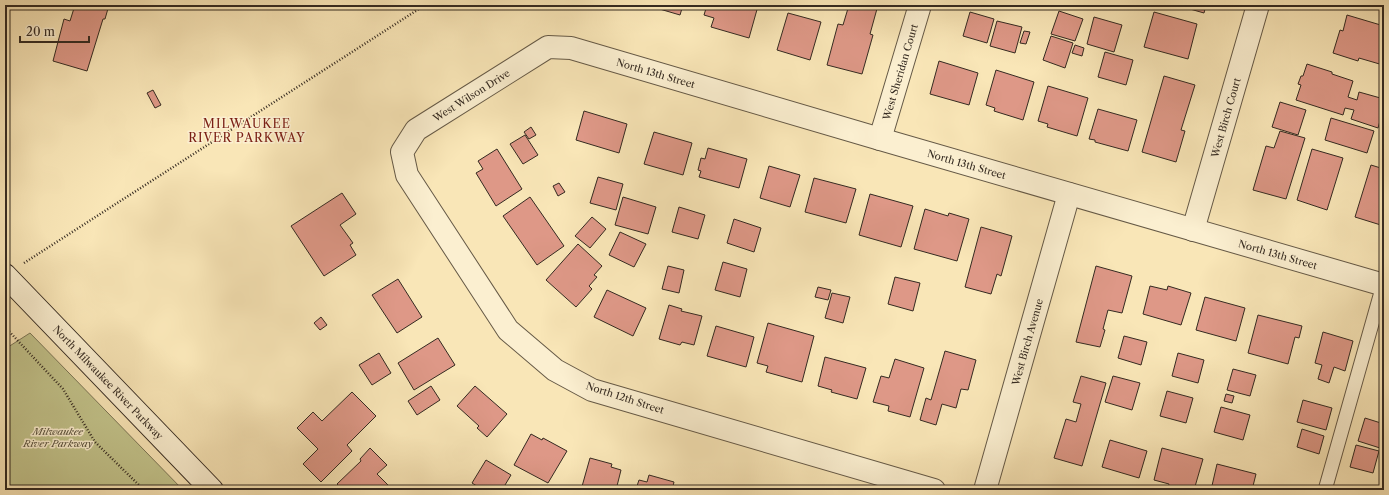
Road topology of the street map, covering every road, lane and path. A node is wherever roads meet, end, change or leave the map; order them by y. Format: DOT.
graph roads {
  1 [pos="425,5"];
  2 [pos="920,5"];
  3 [pos="1258,5"];
  4 [pos="548,47"];
  5 [pos="880,139"];
  6 [pos="402,152"];
  7 [pos="1069,194"];
  8 [pos="1193,230"];
  9 [pos="38,254"];
  10 [pos="5,276"];
  11 [pos="1384,285"];
  12 [pos="5,327"];
  13 [pos="144,490"];
  14 [pos="212,490"];
  15 [pos="934,490"];
  16 [pos="985,490"];
  17 [pos="1325,490"];
  1 -- 9 [label="path"];
  2 -- 5 [label="street, West Sheridan Court"];
  3 -- 8 [label="street, West Birch Court"];
  4 -- 5 [label="street, North 13th Street"];
  4 -- 6 [label="street, West Wilson Drive"];
  5 -- 7 [label="street, North 13th Street"];
  6 -- 15 [label="street, North 12th Street"];
  7 -- 8 [label="street, North 13th Street"];
  7 -- 16 [label="street, West Birch Avenue"];
  8 -- 11 [label="street, North 13th Street"];
  10 -- 14 [label="street, North Milwaukee River Parkway"];
  11 -- 17 [label="lane"];
  12 -- 13 [label="path"];
}
